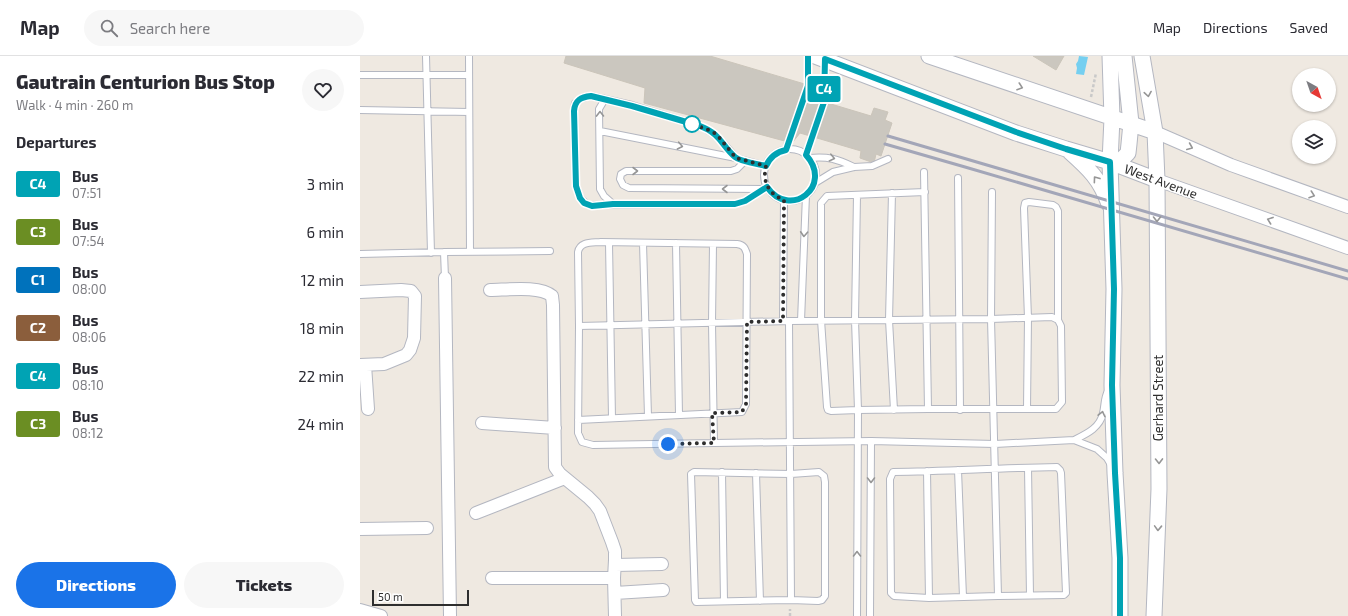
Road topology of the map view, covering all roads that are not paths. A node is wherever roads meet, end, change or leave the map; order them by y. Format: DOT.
graph roads {
  1 [pos="426,56"];
  2 [pos="469,56"];
  3 [pos="808,56"];
  4 [pos="929,56"];
  5 [pos="1110,56"];
  6 [pos="1124,56"];
  7 [pos="1142,56"];
  8 [pos="822,57"];
  9 [pos="360,74"];
  10 [pos="427,75"];
  11 [pos="469,75"];
  12 [pos="808,86"];
  13 [pos="605,99"];
  14 [pos="824,102"];
  15 [pos="360,110"];
  16 [pos="428,111"];
  17 [pos="469,112"];
  18 [pos="1112,118"];
  19 [pos="1130,123"];
  20 [pos="600,130"];
  21 [pos="1155,132"];
  22 [pos="812,137"];
  23 [pos="788,142"];
  24 [pos="1066,149"];
  25 [pos="786,150"];
  26 [pos="808,156"];
  27 [pos="736,158"];
  28 [pos="888,159"];
  29 [pos="745,161"];
  30 [pos="1110,162"];
  31 [pos="766,166"];
  32 [pos="854,167"];
  33 [pos="924,172"];
  34 [pos="958,178"];
  35 [pos="1157,180"];
  36 [pos="815,183"];
  37 [pos="766,188"];
  38 [pos="924,192"];
  39 [pos="992,192"];
  40 [pos="892,193"];
  41 [pos="806,195"];
  42 [pos="857,195"];
  43 [pos="784,200"];
  44 [pos="613,204"];
  45 [pos="1348,207"];
  46 [pos="1112,214"];
  47 [pos="609,243"];
  48 [pos="643,243"];
  49 [pos="676,243"];
  50 [pos="713,244"];
  51 [pos="1348,248"];
  52 [pos="444,252"];
  53 [pos="470,252"];
  54 [pos="550,252"];
  55 [pos="431,253"];
  56 [pos="360,254"];
  57 [pos="445,278"];
  58 [pos="490,290"];
  59 [pos="360,292"];
  60 [pos="1028,318"];
  61 [pos="958,319"];
  62 [pos="991,319"];
  63 [pos="821,320"];
  64 [pos="855,320"];
  65 [pos="889,320"];
  66 [pos="927,320"];
  67 [pos="1058,320"];
  68 [pos="786,321"];
  69 [pos="801,321"];
  70 [pos="747,322"];
  71 [pos="712,323"];
  72 [pos="645,324"];
  73 [pos="678,324"];
  74 [pos="609,325"];
  75 [pos="579,326"];
  76 [pos="362,365"];
  77 [pos="1112,385"];
  78 [pos="368,409"];
  79 [pos="928,409"];
  80 [pos="994,409"];
  81 [pos="1027,409"];
  82 [pos="858,410"];
  83 [pos="894,410"];
  84 [pos="960,410"];
  85 [pos="712,413"];
  86 [pos="679,415"];
  87 [pos="648,416"];
  88 [pos="612,418"];
  89 [pos="578,420"];
  90 [pos="482,423"];
  91 [pos="555,428"];
  92 [pos="1074,440"];
  93 [pos="790,442"];
  94 [pos="858,442"];
  95 [pos="871,442"];
  96 [pos="714,443"];
  97 [pos="995,444"];
  98 [pos="995,468"];
  99 [pos="1028,468"];
  100 [pos="958,470"];
  101 [pos="927,471"];
  102 [pos="722,472"];
  103 [pos="756,473"];
  104 [pos="1115,473"];
  105 [pos="791,474"];
  106 [pos="565,478"];
  107 [pos="476,513"];
  108 [pos="427,528"];
  109 [pos="360,529"];
  110 [pos="662,564"];
  111 [pos="615,565"];
  112 [pos="492,578"];
  113 [pos="614,578"];
  114 [pos="662,590"];
  115 [pos="615,593"];
  116 [pos="1030,595"];
  117 [pos="998,596"];
  118 [pos="929,598"];
  119 [pos="963,598"];
  120 [pos="791,600"];
  121 [pos="724,601"];
  122 [pos="760,601"];
  123 [pos="360,610"];
  124 [pos="381,616"];
  125 [pos="450,616"];
  126 [pos="616,616"];
  127 [pos="857,616"];
  128 [pos="870,616"];
  129 [pos="1120,616"];
  130 [pos="1154,616"];
  1 -- 10 [label="lane"];
  2 -- 11 [label="lane"];
  3 -- 12 [label="lane"];
  4 -- 18 [label="street, one-way"];
  5 -- 18 [label="street"];
  6 -- 19 [label="street"];
  7 -- 21 [label="street, Gerhard Street, one-way"];
  8 -- 14 [label="lane"];
  8 -- 24 [label="street, West Avenue"];
  9 -- 10 [label="lane"];
  10 -- 11 [label="lane"];
  10 -- 16 [label="lane"];
  11 -- 17 [label="lane"];
  20 -- 13 [label="lane, one-way"];
  13 -- 27 [label="lane"];
  13 -- 44 [label="lane"];
  15 -- 16 [label="lane"];
  16 -- 17 [label="lane"];
  16 -- 55 [label="lane"];
  17 -- 53 [label="lane"];
  18 -- 19 [label="street"];
  18 -- 30 [label="street"];
  19 -- 21 [label="street"];
  19 -- 30 [label="street"];
  20 -- 27 [label="lane, one-way"];
  20 -- 44 [label="lane"];
  21 -- 35 [label="street, Gerhard Street"];
  21 -- 45 [label="street, one-way"];
  22 -- 26 [label="lane"];
  23 -- 25 [label="lane"];
  24 -- 30 [label="street, West Avenue"];
  46 -- 24 [label="street, one-way"];
  25 -- 26 [label="lane"];
  25 -- 31 [label="lane"];
  26 -- 32 [label="lane, one-way"];
  26 -- 36 [label="lane"];
  27 -- 29 [label="lane"];
  28 -- 32 [label="lane"];
  29 -- 31 [label="lane"];
  37 -- 29 [label="lane, one-way"];
  30 -- 35 [label="street, West Avenue"];
  30 -- 46 [label="street"];
  31 -- 37 [label="lane"];
  32 -- 36 [label="lane"];
  33 -- 38 [label="lane"];
  34 -- 61 [label="lane"];
  51 -- 35 [label="street, West Avenue, one-way"];
  35 -- 130 [label="street, Gerhard Street, one-way"];
  36 -- 41 [label="lane"];
  37 -- 43 [label="lane"];
  37 -- 44 [label="lane"];
  38 -- 40 [label="lane"];
  38 -- 66 [label="lane"];
  39 -- 62 [label="lane"];
  40 -- 42 [label="lane"];
  40 -- 65 [label="lane"];
  41 -- 43 [label="lane"];
  41 -- 69 [label="lane, one-way"];
  42 -- 63 [label="lane"];
  42 -- 64 [label="lane"];
  43 -- 68 [label="lane"];
  46 -- 77 [label="street"];
  47 -- 48 [label="lane"];
  47 -- 74 [label="lane"];
  47 -- 75 [label="lane"];
  48 -- 49 [label="lane"];
  48 -- 72 [label="lane"];
  49 -- 50 [label="lane"];
  49 -- 73 [label="lane"];
  50 -- 70 [label="lane"];
  50 -- 71 [label="lane"];
  52 -- 53 [label="lane"];
  52 -- 55 [label="lane"];
  52 -- 57 [label="lane"];
  53 -- 54 [label="lane"];
  55 -- 56 [label="lane"];
  57 -- 125 [label="street"];
  58 -- 91 [label="street"];
  59 -- 76 [label="street"];
  60 -- 62 [label="lane"];
  60 -- 67 [label="lane"];
  60 -- 67 [label="lane"];
  60 -- 81 [label="lane"];
  61 -- 62 [label="lane"];
  61 -- 66 [label="lane"];
  61 -- 84 [label="lane"];
  62 -- 80 [label="lane"];
  63 -- 64 [label="lane"];
  63 -- 69 [label="lane"];
  63 -- 82 [label="lane"];
  64 -- 65 [label="lane"];
  64 -- 82 [label="lane"];
  65 -- 66 [label="lane"];
  65 -- 83 [label="lane"];
  66 -- 79 [label="lane"];
  67 -- 81 [label="lane"];
  68 -- 69 [label="lane"];
  68 -- 70 [label="lane"];
  68 -- 93 [label="lane"];
  70 -- 71 [label="lane"];
  70 -- 85 [label="lane"];
  71 -- 73 [label="lane"];
  71 -- 85 [label="lane"];
  72 -- 73 [label="lane"];
  72 -- 74 [label="lane"];
  72 -- 87 [label="lane"];
  73 -- 86 [label="lane"];
  74 -- 75 [label="lane"];
  74 -- 88 [label="lane"];
  75 -- 89 [label="lane"];
  76 -- 78 [label="street"];
  92 -- 77 [label="lane, one-way"];
  77 -- 104 [label="street"];
  79 -- 83 [label="lane"];
  79 -- 84 [label="lane"];
  80 -- 81 [label="lane"];
  80 -- 84 [label="lane"];
  80 -- 97 [label="lane"];
  82 -- 83 [label="lane"];
  82 -- 94 [label="lane"];
  85 -- 86 [label="lane"];
  85 -- 96 [label="lane"];
  86 -- 87 [label="lane"];
  87 -- 88 [label="lane"];
  88 -- 89 [label="lane"];
  89 -- 96 [label="lane"];
  90 -- 91 [label="street"];
  91 -- 106 [label="street"];
  92 -- 97 [label="lane"];
  92 -- 104 [label="lane"];
  93 -- 94 [label="lane"];
  93 -- 96 [label="lane"];
  93 -- 105 [label="lane"];
  94 -- 95 [label="lane"];
  127 -- 94 [label="lane, one-way"];
  95 -- 97 [label="lane"];
  95 -- 128 [label="lane, one-way"];
  97 -- 98 [label="lane"];
  98 -- 99 [label="lane"];
  98 -- 100 [label="lane"];
  98 -- 117 [label="lane"];
  99 -- 116 [label="lane"];
  99 -- 116 [label="lane"];
  100 -- 101 [label="lane"];
  100 -- 119 [label="lane"];
  101 -- 118 [label="lane"];
  101 -- 118 [label="lane"];
  102 -- 103 [label="lane"];
  102 -- 121 [label="lane"];
  102 -- 121 [label="lane"];
  103 -- 105 [label="lane"];
  103 -- 122 [label="lane"];
  104 -- 129 [label="street"];
  105 -- 120 [label="lane"];
  105 -- 120 [label="lane"];
  106 -- 107 [label="street"];
  106 -- 111 [label="street"];
  108 -- 109 [label="street"];
  110 -- 111 [label="street"];
  111 -- 113 [label="street"];
  112 -- 113 [label="street"];
  113 -- 115 [label="street"];
  114 -- 115 [label="street"];
  115 -- 126 [label="street"];
  116 -- 117 [label="lane"];
  117 -- 119 [label="lane"];
  118 -- 119 [label="lane"];
  120 -- 122 [label="lane"];
  121 -- 122 [label="lane"];
  123 -- 124 [label="street"];
}
